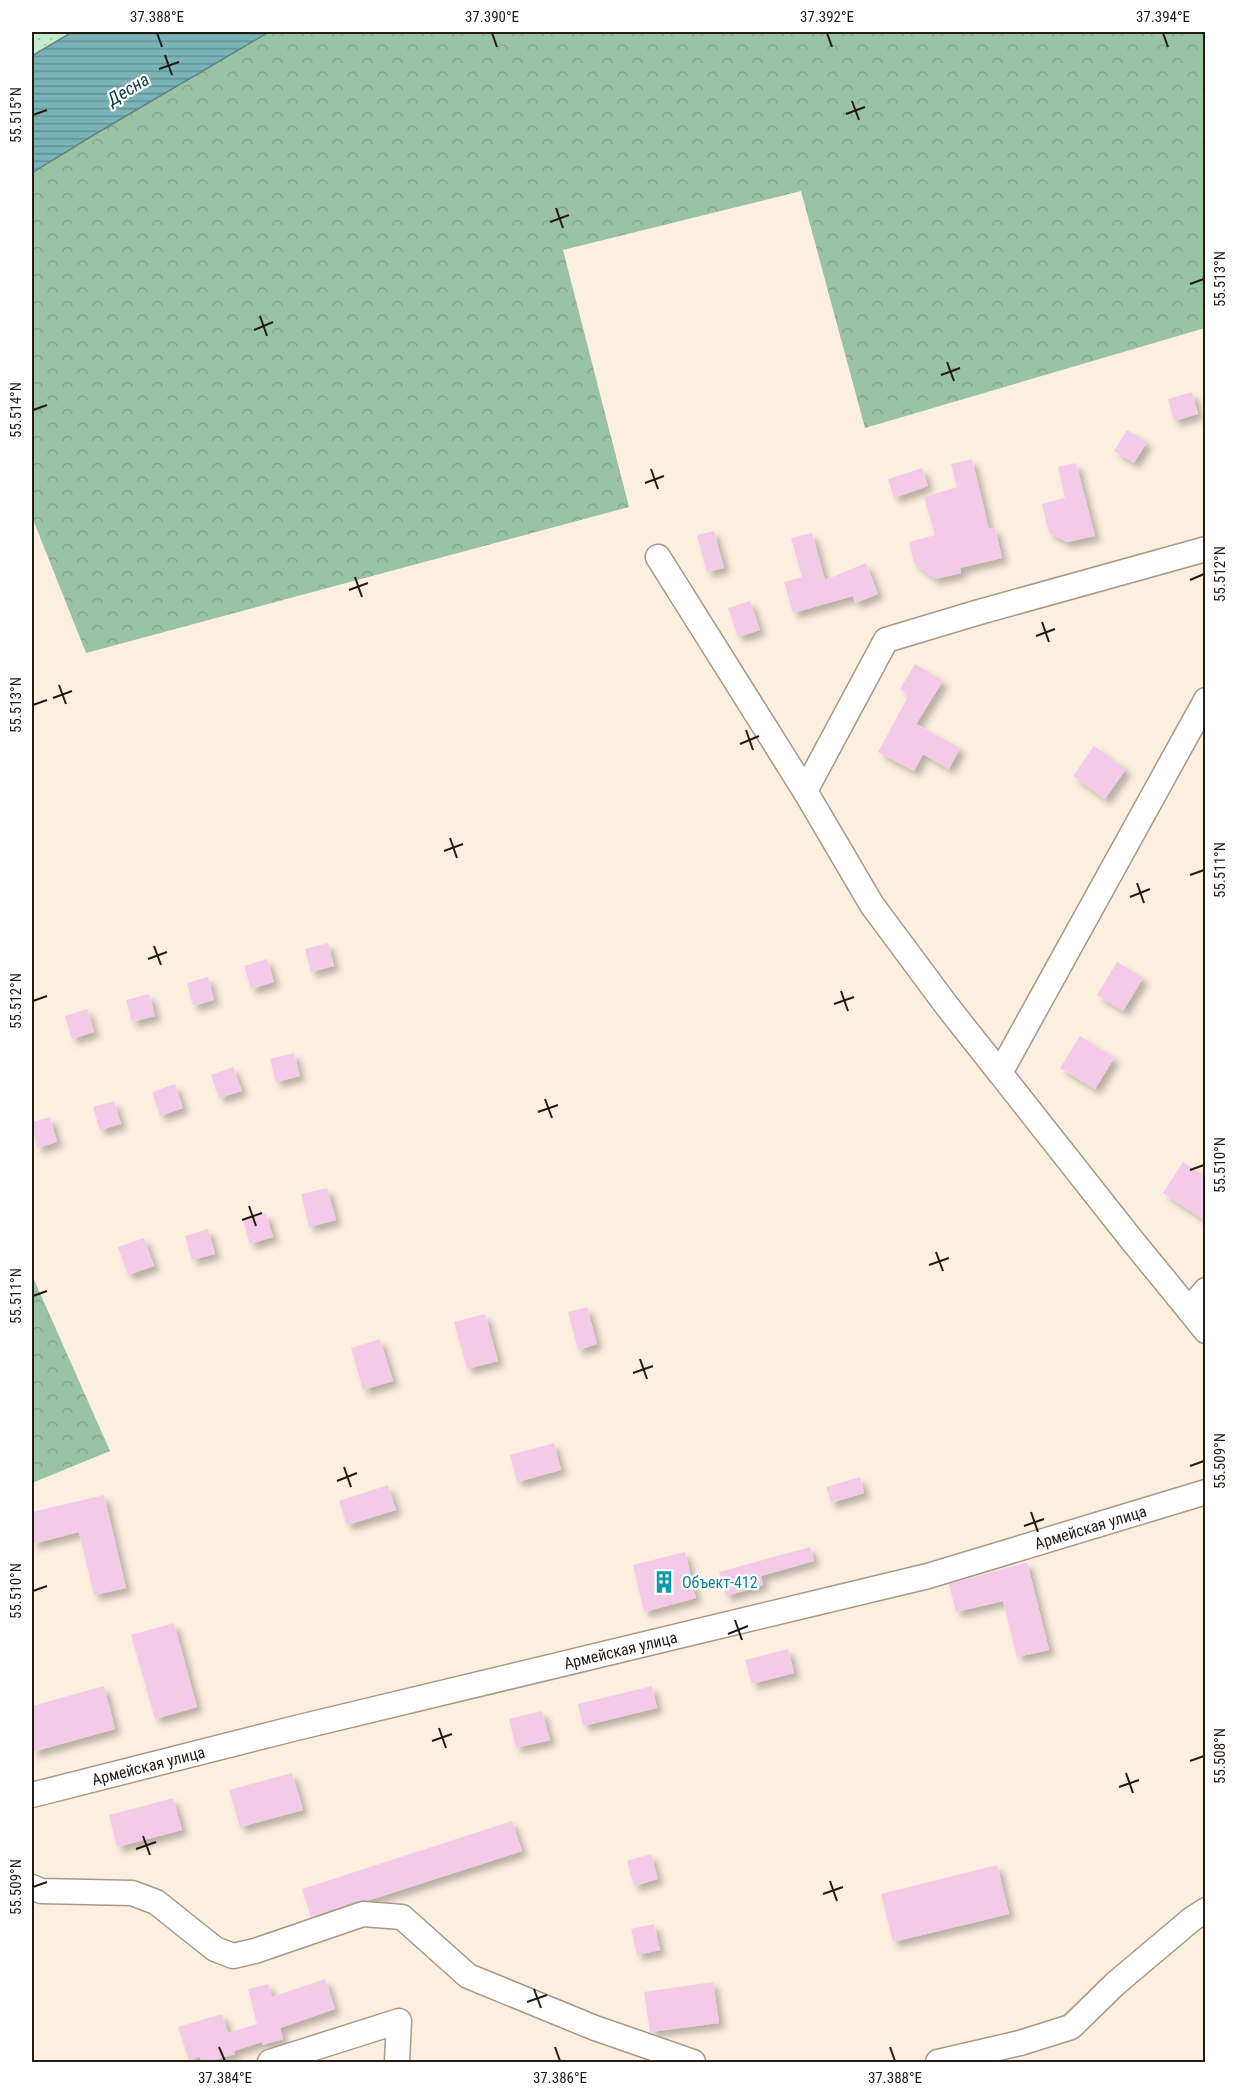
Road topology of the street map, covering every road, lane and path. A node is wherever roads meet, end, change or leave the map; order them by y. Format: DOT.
graph roads {
  1 [pos="1206,549"];
  2 [pos="658,557"];
  3 [pos="1206,700"];
  4 [pos="805,791"];
  5 [pos="1000,1073"];
  6 [pos="1206,1290"];
  7 [pos="1189,1310"];
  8 [pos="1206,1331"];
  9 [pos="1206,1492"];
  10 [pos="32,1795"];
  11 [pos="32,1887"];
  12 [pos="1206,1910"];
  13 [pos="270,2062"];
  14 [pos="397,2062"];
  15 [pos="693,2062"];
  16 [pos="938,2062"];
  1 -- 4 [label="street"];
  2 -- 4 [label="street"];
  3 -- 5 [label="street"];
  4 -- 5 [label="street"];
  5 -- 7 [label="street"];
  6 -- 7 [label="street"];
  7 -- 8 [label="street"];
  9 -- 10 [label="street, Армейская улица"];
  11 -- 15 [label="street"];
  12 -- 16 [label="street"];
  13 -- 14 [label="street"];
}
